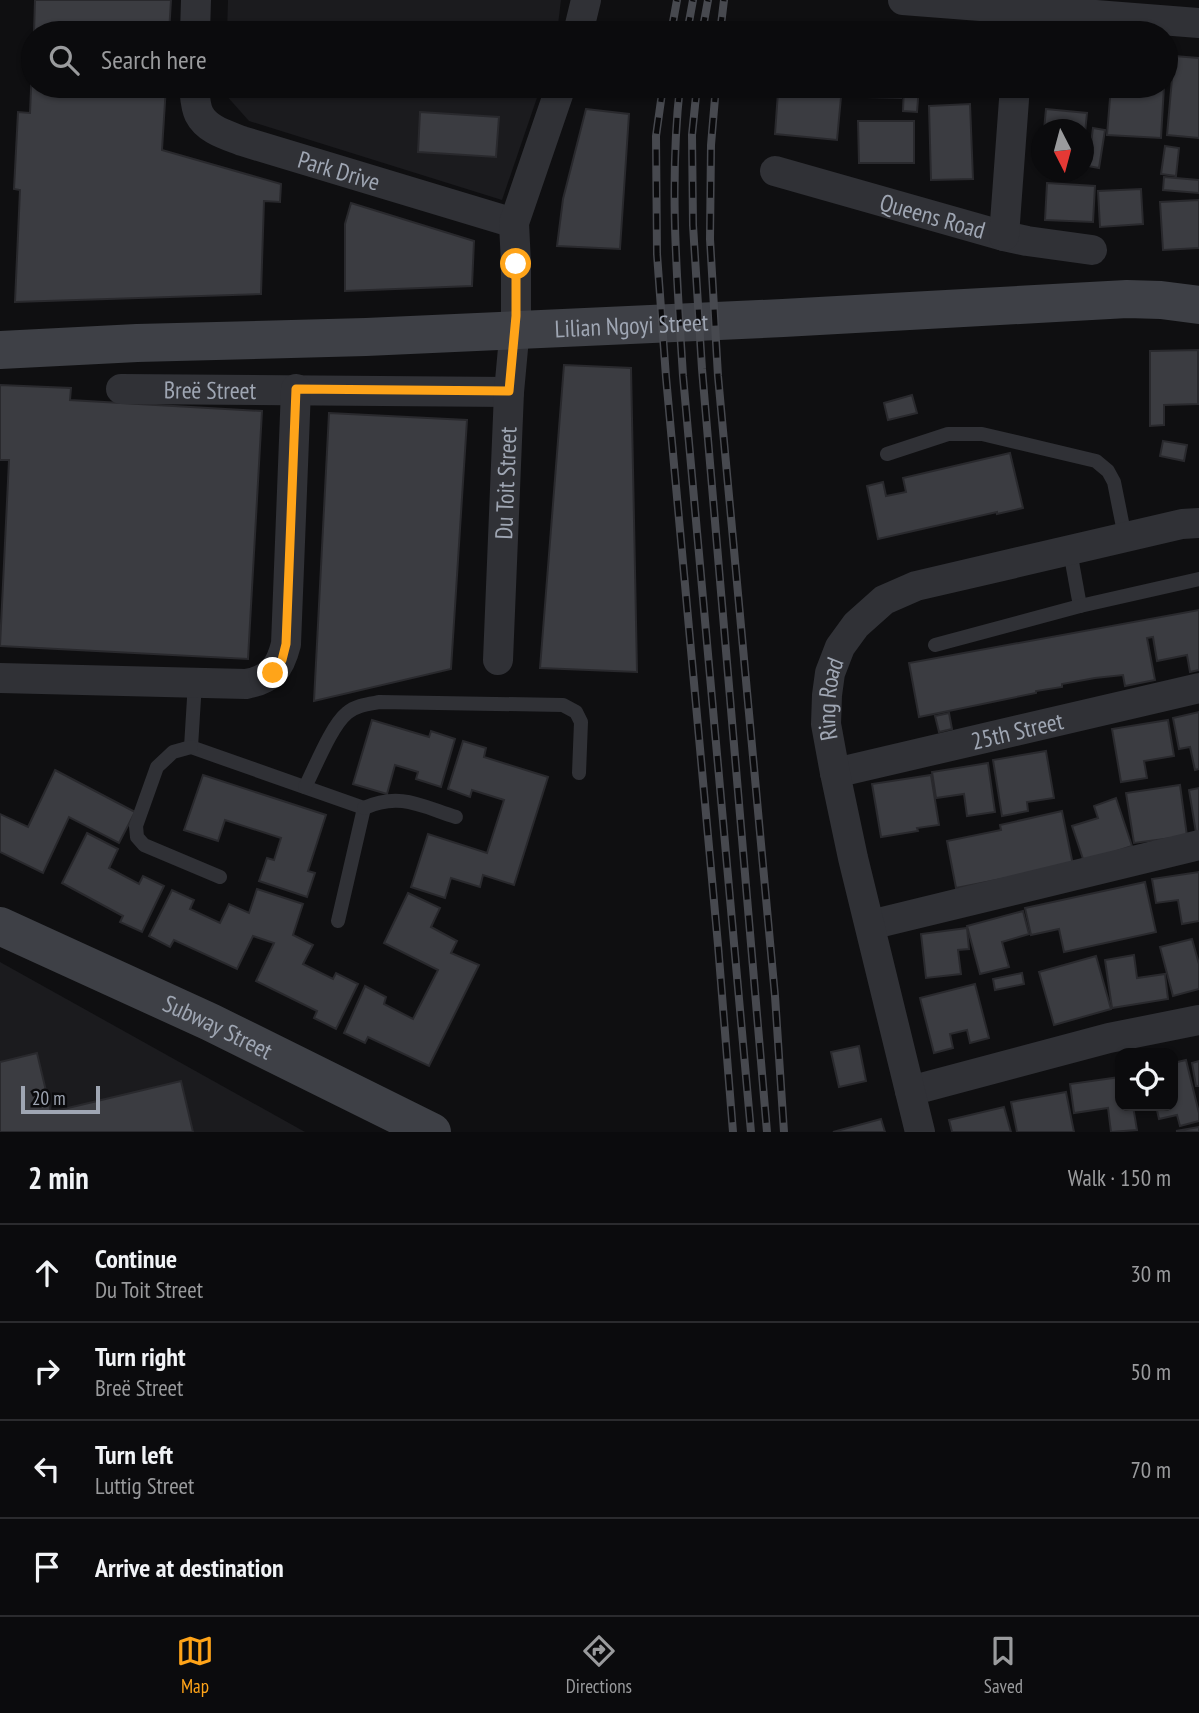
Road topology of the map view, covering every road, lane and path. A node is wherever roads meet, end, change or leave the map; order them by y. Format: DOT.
graph roads {
  1 [pos="196,0"];
  2 [pos="586,0"];
  3 [pos="903,0"];
  4 [pos="1021,14"];
  5 [pos="195,21"];
  6 [pos="581,21"];
  7 [pos="1159,21"];
  8 [pos="1178,22"];
  9 [pos="1199,23"];
  10 [pos="196,98"];
  11 [pos="557,98"];
  12 [pos="1015,98"];
  13 [pos="775,171"];
  14 [pos="514,223"];
  15 [pos="1004,236"];
  16 [pos="1092,250"];
  17 [pos="1199,305"];
  18 [pos="0,350"];
  19 [pos="121,389"];
  20 [pos="296,389"];
  21 [pos="509,391"];
  22 [pos="887,454"];
  23 [pos="1199,523"];
  24 [pos="1125,537"];
  25 [pos="1070,551"];
  26 [pos="1199,579"];
  27 [pos="1080,606"];
  28 [pos="935,645"];
  29 [pos="498,660"];
  30 [pos="0,678"];
  31 [pos="195,682"];
  32 [pos="1199,688"];
  33 [pos="191,747"];
  34 [pos="579,773"];
  35 [pos="835,773"];
  36 [pos="305,788"];
  37 [pos="364,808"];
  38 [pos="456,817"];
  39 [pos="1199,845"];
  40 [pos="220,877"];
  41 [pos="338,920"];
  42 [pos="870,925"];
  43 [pos="0,926"];
  44 [pos="1199,1020"];
  45 [pos="910,1091"];
  46 [pos="432,1132"];
  47 [pos="920,1132"];
  1 -- 5 [label="street"];
  2 -- 6 [label="street"];
  3 -- 4 [label="street"];
  4 -- 7 [label="street"];
  8 -- 9 [label="street"];
  10 -- 14 [label="street, Park Drive"];
  11 -- 14 [label="street"];
  12 -- 15 [label="street"];
  13 -- 15 [label="street, Queens Road"];
  14 -- 21 [label="street, Du Toit Street"];
  15 -- 16 [label="street, Queens Road"];
  17 -- 18 [label="street, Lilian Ngoyi Street"];
  19 -- 20 [label="street, Breë Street"];
  20 -- 21 [label="street, Breë Street"];
  20 -- 31 [label="street"];
  21 -- 29 [label="street, Du Toit Street"];
  22 -- 24 [label="lane"];
  23 -- 24 [label="street, Ring Road"];
  24 -- 25 [label="street, Ring Road"];
  25 -- 27 [label="lane"];
  25 -- 35 [label="street, Ring Road"];
  26 -- 27 [label="lane"];
  27 -- 28 [label="lane"];
  30 -- 31 [label="street"];
  31 -- 33 [label="lane"];
  32 -- 35 [label="street, 25th Street"];
  33 -- 36 [label="lane"];
  33 -- 40 [label="lane"];
  34 -- 36 [label="lane"];
  35 -- 42 [label="street, Ring Road"];
  36 -- 37 [label="lane"];
  37 -- 38 [label="lane"];
  37 -- 41 [label="lane"];
  39 -- 42 [label="street"];
  42 -- 45 [label="street, Ring Road"];
  43 -- 46 [label="street, Subway Street"];
  44 -- 45 [label="street"];
  45 -- 47 [label="street, Ring Road"];
}
